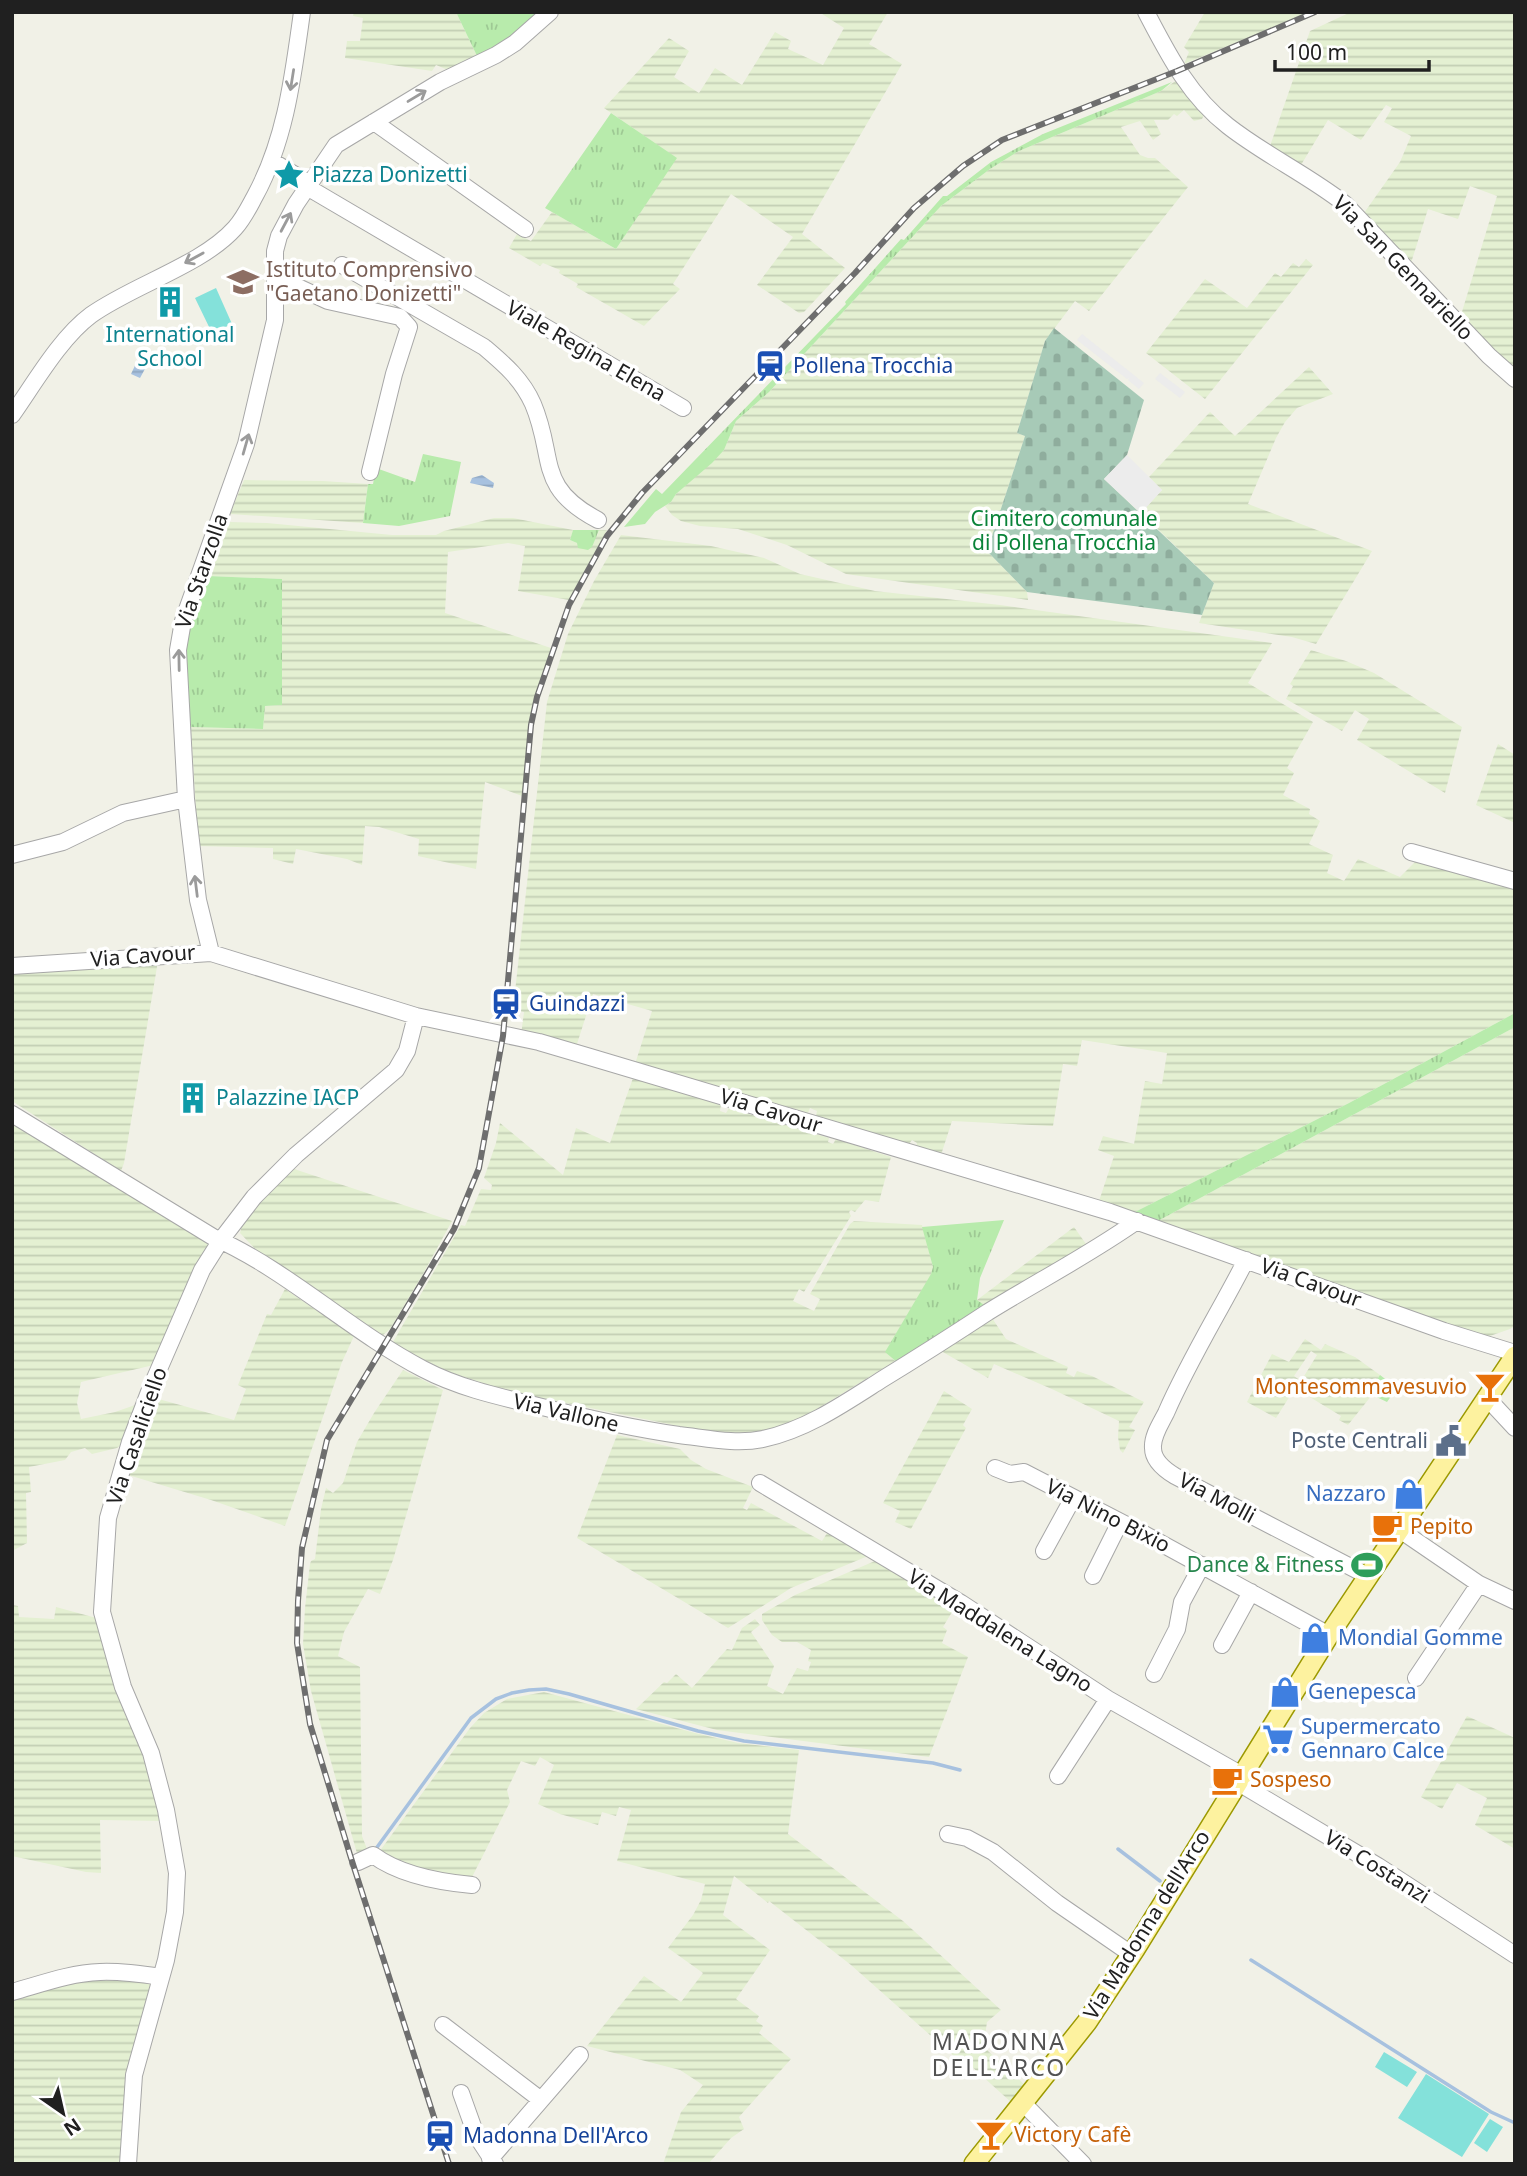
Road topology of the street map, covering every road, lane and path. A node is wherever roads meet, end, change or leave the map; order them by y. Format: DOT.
graph roads {
  1 [pos="302,12"];
  2 [pos="550,12"];
  3 [pos="1146,12"];
  4 [pos="374,122"];
  5 [pos="270,166"];
  6 [pos="307,188"];
  7 [pos="525,229"];
  8 [pos="342,265"];
  9 [pos="276,277"];
  10 [pos="404,310"];
  11 [pos="1515,379"];
  12 [pos="683,408"];
  13 [pos="12,415"];
  14 [pos="370,472"];
  15 [pos="597,520"];
  16 [pos="186,799"];
  17 [pos="1411,852"];
  18 [pos="12,855"];
  19 [pos="1515,881"];
  20 [pos="211,953"];
  21 [pos="12,966"];
  22 [pos="416,1016"];
  23 [pos="12,1114"];
  24 [pos="1137,1221"];
  25 [pos="221,1240"];
  26 [pos="1246,1259"];
  27 [pos="1515,1355"];
  28 [pos="1488,1399"];
  29 [pos="1515,1428"];
  30 [pos="995,1468"];
  31 [pos="761,1483"];
  32 [pos="1073,1498"];
  33 [pos="1120,1522"];
  34 [pos="1400,1530"];
  35 [pos="1044,1551"];
  36 [pos="1202,1565"];
  37 [pos="1093,1576"];
  38 [pos="1368,1576"];
  39 [pos="1479,1584"];
  40 [pos="1251,1592"];
  41 [pos="1515,1601"];
  42 [pos="1329,1635"];
  43 [pos="1222,1645"];
  44 [pos="1154,1674"];
  45 [pos="1416,1678"];
  46 [pos="1108,1699"];
  47 [pos="1058,1776"];
  48 [pos="1240,1779"];
  49 [pos="948,1834"];
  50 [pos="358,1862"];
  51 [pos="472,1885"];
  52 [pos="1131,1954"];
  53 [pos="1515,1955"];
  54 [pos="161,1977"];
  55 [pos="12,1992"];
  56 [pos="443,2025"];
  57 [pos="580,2054"];
  58 [pos="461,2093"];
  59 [pos="541,2100"];
  60 [pos="1024,2104"];
  61 [pos="492,2161"];
  62 [pos="128,2164"];
  63 [pos="974,2164"];
  64 [pos="1083,2164"];
  1 -- 5 [label="street, one-way"];
  4 -- 2 [label="street, Via Starzolla, one-way"];
  3 -- 11 [label="street, Via San Gennariello"];
  4 -- 6 [label="street, Via Starzolla"];
  4 -- 7 [label="street"];
  5 -- 6 [label="street, Viale Regina Elena"];
  5 -- 13 [label="street, one-way"];
  9 -- 6 [label="street, Via Starzolla, one-way"];
  6 -- 12 [label="street, Viale Regina Elena"];
  8 -- 10 [label="street"];
  9 -- 10 [label="street"];
  16 -- 9 [label="street, Via Starzolla, one-way"];
  10 -- 14 [label="street"];
  10 -- 15 [label="street"];
  16 -- 18 [label="street"];
  20 -- 16 [label="street, Via Starzolla, one-way"];
  17 -- 19 [label="street"];
  20 -- 21 [label="street, Via Cavour"];
  20 -- 22 [label="street, Via Cavour"];
  22 -- 24 [label="street, Via Cavour"];
  22 -- 25 [label="street, Via Casaliciello"];
  23 -- 25 [label="street, Via Vallone"];
  24 -- 25 [label="street, Via Vallone"];
  24 -- 26 [label="street, Via Cavour"];
  25 -- 54 [label="street, Via Casaliciello"];
  26 -- 27 [label="street, Via Cavour"];
  26 -- 38 [label="street, Via Molli"];
  27 -- 28 [label="main road, Via Madonna dell'Arco"];
  28 -- 29 [label="street"];
  28 -- 34 [label="main road, Via Madonna dell'Arco"];
  30 -- 32 [label="street, Via Nino Bixio"];
  31 -- 46 [label="street, Via Maddalena Lagno"];
  32 -- 33 [label="street, Via Nino Bixio"];
  32 -- 35 [label="street"];
  33 -- 36 [label="street, Via Nino Bixio"];
  33 -- 37 [label="street"];
  34 -- 38 [label="main road, Via Madonna dell'Arco"];
  34 -- 39 [label="street"];
  36 -- 40 [label="street, Via Nino Bixio"];
  36 -- 44 [label="street"];
  38 -- 42 [label="main road, Via Madonna dell'Arco"];
  39 -- 41 [label="street"];
  39 -- 45 [label="street"];
  40 -- 42 [label="street, Via Nino Bixio"];
  40 -- 43 [label="street"];
  42 -- 48 [label="main road, Via Madonna dell'Arco"];
  46 -- 47 [label="street"];
  46 -- 48 [label="street, Via Maddalena Lagno"];
  48 -- 52 [label="main road, Via Madonna dell'Arco"];
  48 -- 53 [label="street, Via Costanzi"];
  49 -- 52 [label="street"];
  50 -- 51 [label="street"];
  52 -- 60 [label="main road, Via Madonna dell'Arco"];
  54 -- 55 [label="street"];
  54 -- 62 [label="street, Via Casaliciello"];
  56 -- 59 [label="street"];
  57 -- 59 [label="street"];
  58 -- 61 [label="street"];
  59 -- 61 [label="street"];
  60 -- 63 [label="main road, Via Madonna dell'Arco"];
  60 -- 64 [label="street"];
}
